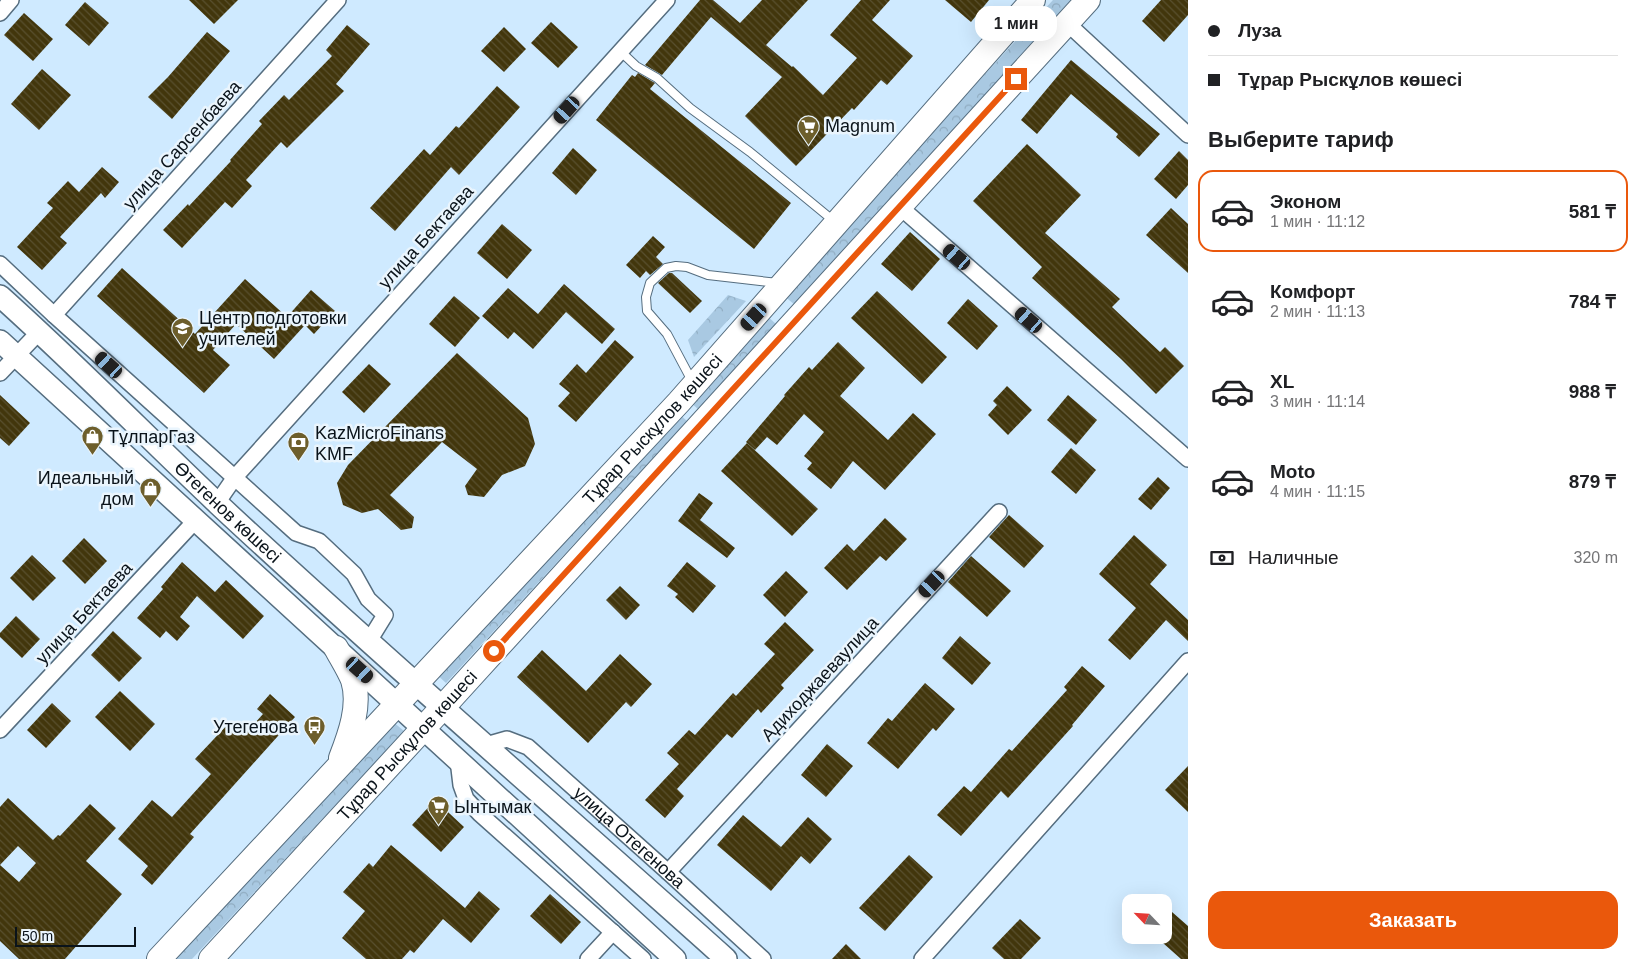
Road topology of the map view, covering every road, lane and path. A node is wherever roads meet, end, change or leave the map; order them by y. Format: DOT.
graph roads {
  1 [pos="12,0"];
  2 [pos="338,0"];
  3 [pos="667,0"];
  4 [pos="1033,0"];
  5 [pos="1088,0"];
  6 [pos="0,13"];
  7 [pos="1067,23"];
  8 [pos="620,51"];
  9 [pos="1188,135"];
  10 [pos="900,207"];
  11 [pos="836,223"];
  12 [pos="0,264"];
  13 [pos="783,284"];
  14 [pos="0,296"];
  15 [pos="765,304"];
  16 [pos="54,315"];
  17 [pos="792,324"];
  18 [pos="40,331"];
  19 [pos="0,341"];
  20 [pos="16,356"];
  21 [pos="0,373"];
  22 [pos="694,384"];
  23 [pos="678,402"];
  24 [pos="702,423"];
  25 [pos="1188,459"];
  26 [pos="235,477"];
  27 [pos="217,503"];
  28 [pos="999,512"];
  29 [pos="195,521"];
  30 [pos="369,641"];
  31 [pos="336,648"];
  32 [pos="1188,662"];
  33 [pos="415,683"];
  34 [pos="397,703"];
  35 [pos="443,707"];
  36 [pos="423,728"];
  37 [pos="0,730"];
  38 [pos="486,745"];
  39 [pos="458,760"];
  40 [pos="338,766"];
  41 [pos="668,872"];
  42 [pos="613,932"];
  43 [pos="159,959"];
  44 [pos="211,959"];
  45 [pos="588,959"];
  46 [pos="643,959"];
  47 [pos="675,959"];
  48 [pos="726,959"];
  49 [pos="763,959"];
  50 [pos="922,959"];
  1 -- 6 [label="street"];
  2 -- 16 [label="street, улица Сарсенбаева"];
  3 -- 8 [label="street, улица Бектаева"];
  4 -- 11 [label="main road, Тұрар Рыскұлов көшесі"];
  5 -- 7 [label="main road, Тұрар Рыскұлов көшесі"];
  7 -- 9 [label="street"];
  7 -- 10 [label="main road, Тұрар Рыскұлов көшесі"];
  8 -- 11 [label="lane"];
  8 -- 26 [label="street, улица Бектаева"];
  10 -- 17 [label="main road, Тұрар Рыскұлов көшесі"];
  10 -- 25 [label="street"];
  11 -- 13 [label="main road, Тұрар Рыскұлов көшесі"];
  12 -- 16 [label="street"];
  13 -- 15 [label="main road, Тұрар Рыскұлов көшесі"];
  13 -- 22 [label="lane"];
  14 -- 18 [label="main road, Өтегенов көшесі"];
  15 -- 17 [label="main road"];
  15 -- 22 [label="main road, Тұрар Рыскұлов көшесі"];
  16 -- 26 [label="street"];
  17 -- 24 [label="main road, Тұрар Рыскұлов көшесі"];
  18 -- 20 [label="street"];
  18 -- 27 [label="main road, Өтегенов көшесі"];
  19 -- 20 [label="main road, Өтегенов көшесі"];
  20 -- 21 [label="street"];
  20 -- 29 [label="main road, Өтегенов көшесі"];
  22 -- 23 [label="main road, Тұрар Рыскұлов көшесі"];
  23 -- 24 [label="main road"];
  23 -- 33 [label="main road, Тұрар Рыскұлов көшесі"];
  24 -- 35 [label="main road, Тұрар Рыскұлов көшесі"];
  26 -- 27 [label="street, улица Бектаева"];
  26 -- 30 [label="street"];
  27 -- 30 [label="main road, Өтегенов көшесі"];
  28 -- 41 [label="street, Адиходжаеваулица"];
  29 -- 31 [label="main road, Өтегенов көшесі"];
  29 -- 37 [label="street, улица Бектаева"];
  30 -- 33 [label="main road, Өтегенов көшесі"];
  31 -- 34 [label="main road, Өтегенов көшесі"];
  31 -- 40 [label="main road"];
  32 -- 50 [label="street"];
  33 -- 34 [label="main road, Тұрар Рыскұлов көшесі"];
  33 -- 35 [label="main road, Өтегенов көшесі"];
  34 -- 36 [label="main road, Өтегенов көшесі"];
  34 -- 40 [label="main road, Тұрар Рыскұлов көшесі"];
  35 -- 36 [label="main road, Тұрар Рыскұлов көшесі"];
  35 -- 38 [label="main road, улица Отегенова"];
  36 -- 39 [label="main road"];
  36 -- 44 [label="main road, Тұрар Рыскұлов көшесі"];
  38 -- 41 [label="street, улица Отегенова"];
  38 -- 48 [label="main road, улица Отегенова"];
  39 -- 42 [label="street"];
  39 -- 47 [label="main road"];
  40 -- 43 [label="main road, Тұрар Рыскұлов көшесі"];
  41 -- 49 [label="street, улица Отегенова"];
  42 -- 45 [label="street"];
  42 -- 46 [label="street"];
}
